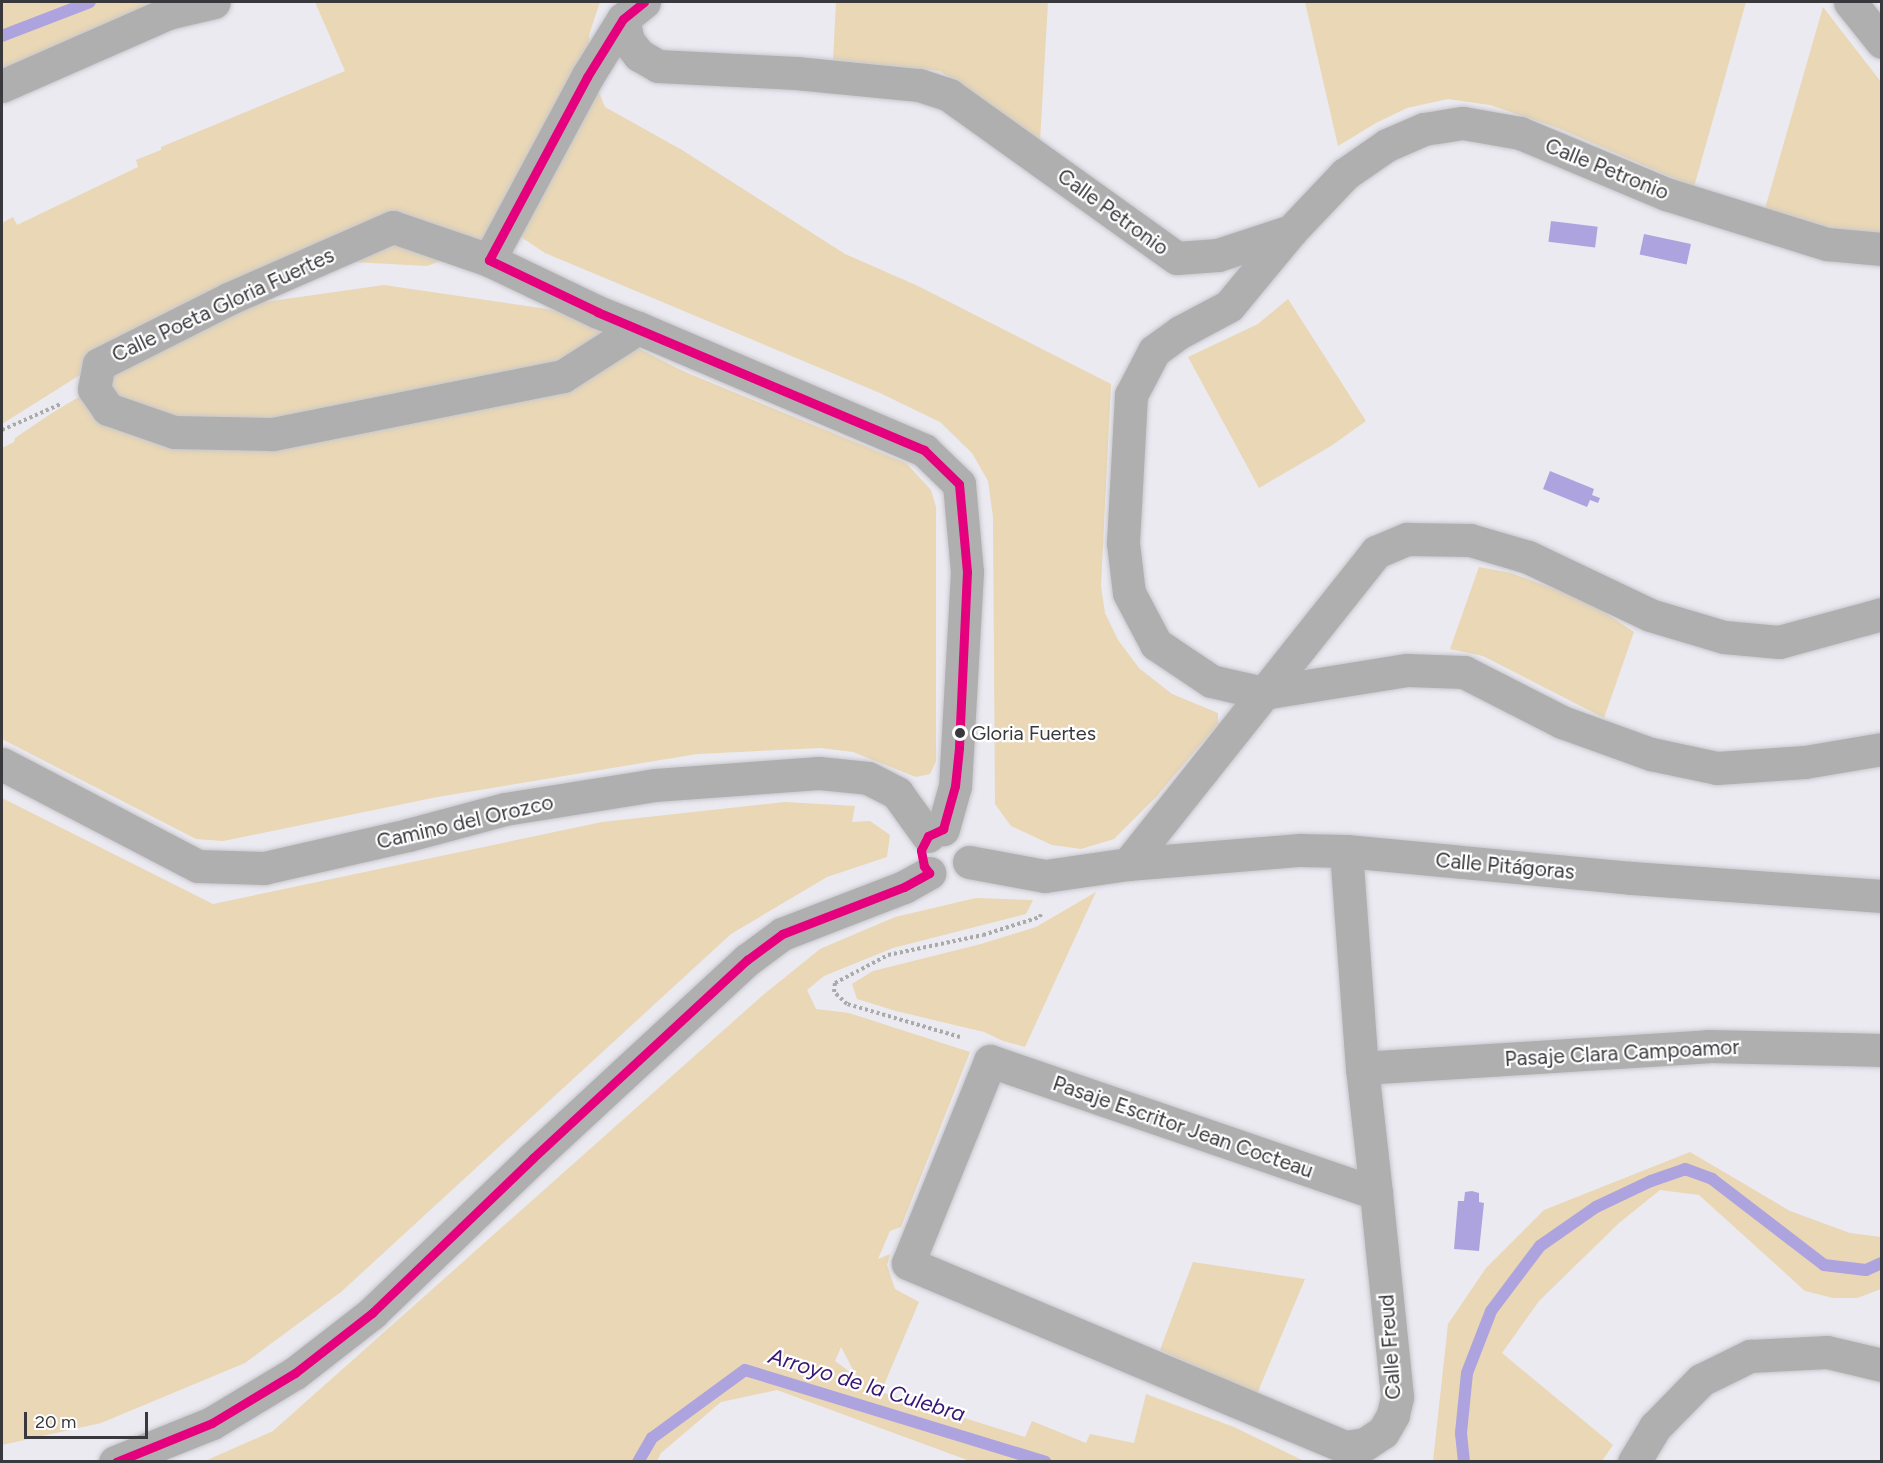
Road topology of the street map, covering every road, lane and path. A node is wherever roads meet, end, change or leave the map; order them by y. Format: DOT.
graph roads {
  1 [pos="214,2"];
  2 [pos="1850,2"];
  3 [pos="634,10"];
  4 [pos="1881,42"];
  5 [pos="2,86"];
  6 [pos="1291,231"];
  7 [pos="1881,249"];
  8 [pos="489,260"];
  9 [pos="638,328"];
  10 [pos="94,389"];
  11 [pos="2,430"];
  12 [pos="1881,614"];
  13 [pos="1263,693"];
  14 [pos="1881,749"];
  15 [pos="2,764"];
  16 [pos="936,832"];
  17 [pos="1346,851"];
  18 [pos="969,862"];
  19 [pos="1128,864"];
  20 [pos="929,873"];
  21 [pos="1881,896"];
  22 [pos="1044,907"];
  23 [pos="1881,1050"];
  24 [pos="990,1061"];
  25 [pos="1362,1068"];
  26 [pos="1376,1192"];
  27 [pos="1881,1365"];
  28 [pos="115,1461"];
  29 [pos="1634,1461"];
  1 -- 5 [label="street"];
  2 -- 4 [label="street"];
  3 -- 6 [label="street, Calle Petronio"];
  3 -- 8 [label="street"];
  6 -- 7 [label="street, Calle Petronio"];
  6 -- 13 [label="street"];
  8 -- 9 [label="street, Calle Poeta Gloria Fuertes"];
  8 -- 10 [label="street, Calle Poeta Gloria Fuertes"];
  9 -- 10 [label="street"];
  9 -- 16 [label="street, Calle Poeta Gloria Fuertes"];
  10 -- 11 [label="path"];
  12 -- 13 [label="street"];
  13 -- 14 [label="street"];
  13 -- 19 [label="street"];
  15 -- 16 [label="street, Camino del Orozco"];
  16 -- 18 [label="street"];
  16 -- 20 [label="street"];
  17 -- 19 [label="street, Calle Pitágoras"];
  17 -- 21 [label="street, Calle Pitágoras"];
  17 -- 25 [label="street, Calle Freud"];
  18 -- 19 [label="street"];
  18 -- 20 [label="street"];
  20 -- 28 [label="street"];
  22 -- 24 [label="path"];
  23 -- 25 [label="street, Pasaje Clara Campoamor"];
  24 -- 26 [label="street, Pasaje Escritor Jean Cocteau"];
  24 -- 26 [label="street, Calle Freud"];
  25 -- 26 [label="street, Calle Freud"];
  27 -- 29 [label="street"];
}
